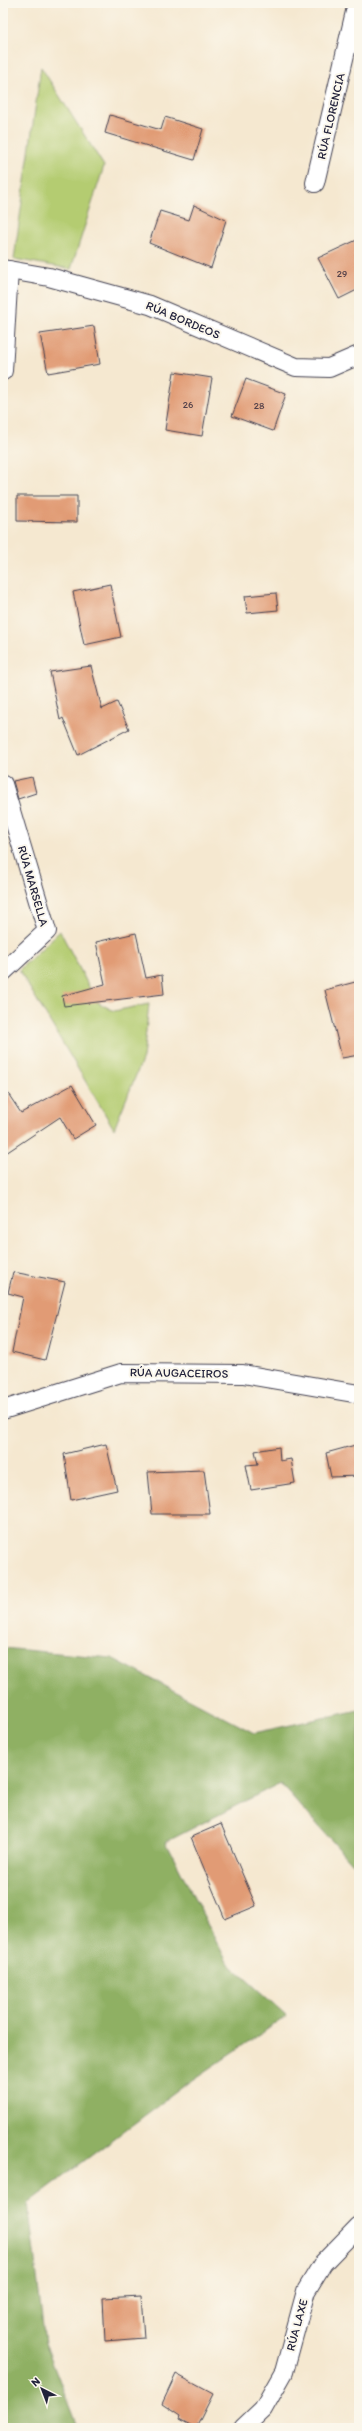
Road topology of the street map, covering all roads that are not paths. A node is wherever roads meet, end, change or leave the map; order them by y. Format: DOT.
graph roads {
  1 [pos="357,3"];
  2 [pos="315,183"];
  3 [pos="6,269"];
  4 [pos="359,355"];
  5 [pos="3,371"];
  6 [pos="3,784"];
  7 [pos="3,972"];
  8 [pos="359,1394"];
  9 [pos="3,1410"];
  10 [pos="359,2226"];
  11 [pos="243,2428"];
  1 -- 2 [label="street, RÚA FLORENCIA"];
  3 -- 4 [label="street, RÚA BORDEOS"];
  3 -- 5 [label="street"];
  6 -- 7 [label="street, RÚA MARSELLA"];
  8 -- 9 [label="street, RÚA AUGACEIROS"];
  10 -- 11 [label="street, RÚA LAXE"];
}
